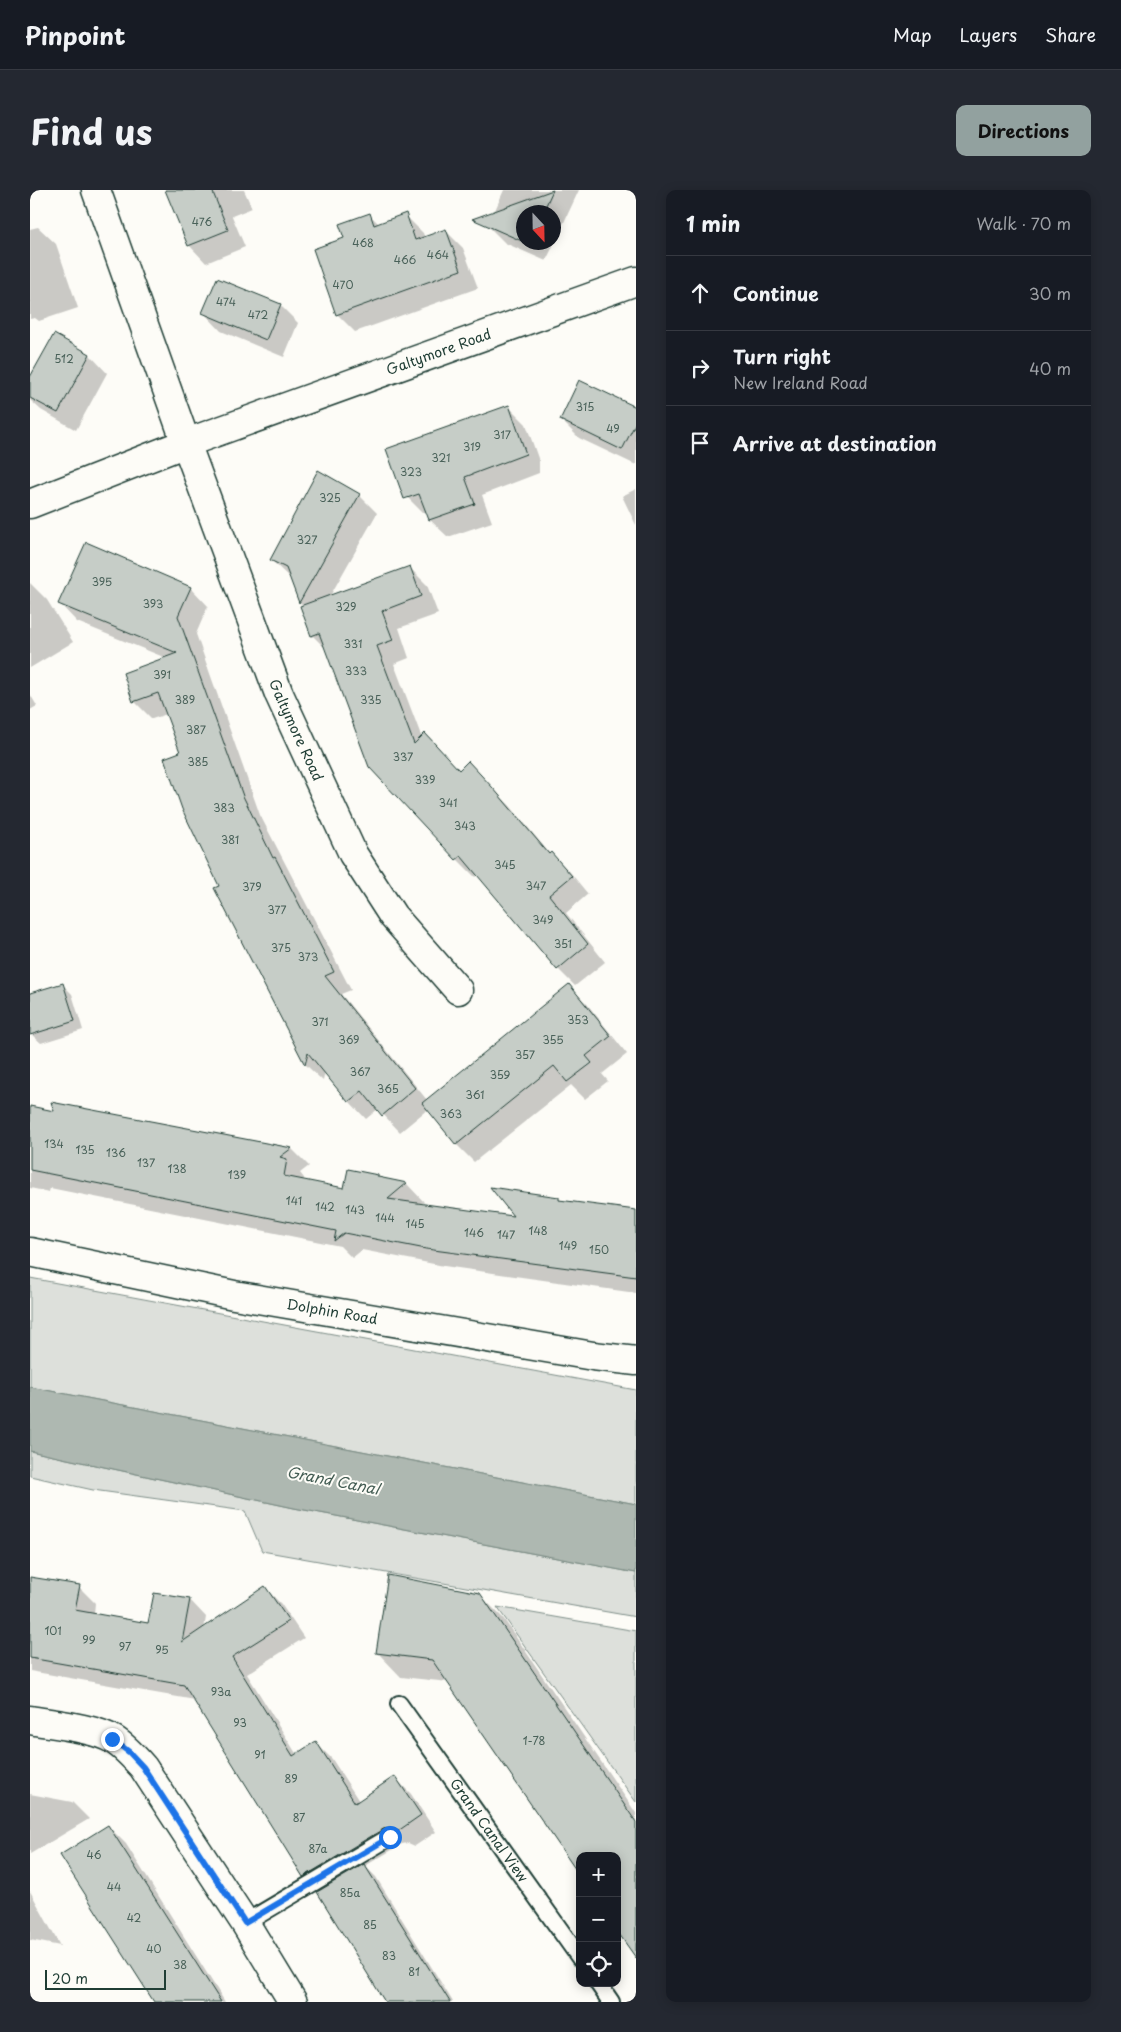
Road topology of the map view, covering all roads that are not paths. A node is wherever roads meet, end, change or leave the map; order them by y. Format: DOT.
graph roads {
  1 [pos="96,190"];
  2 [pos="636,281"];
  3 [pos="186,443"];
  4 [pos="30,504"];
  5 [pos="458,990"];
  6 [pos="30,1252"];
  7 [pos="636,1362"];
  8 [pos="399,1704"];
  9 [pos="30,1720"];
  10 [pos="390,1837"];
  11 [pos="245,1923"];
  12 [pos="576,1952"];
  13 [pos="601,1987"];
  14 [pos="294,2002"];
  15 [pos="611,2002"];
  1 -- 3 [label="street, Galtymore Road"];
  2 -- 3 [label="street, Galtymore Road"];
  3 -- 4 [label="street, Galtymore Road"];
  3 -- 5 [label="street, Galtymore Road"];
  6 -- 7 [label="street, Dolphin Road"];
  8 -- 12 [label="lane, Grand Canal View"];
  9 -- 11 [label="street"];
  10 -- 11 [label="lane"];
  11 -- 14 [label="street"];
  13 -- 15 [label="lane"];
}
